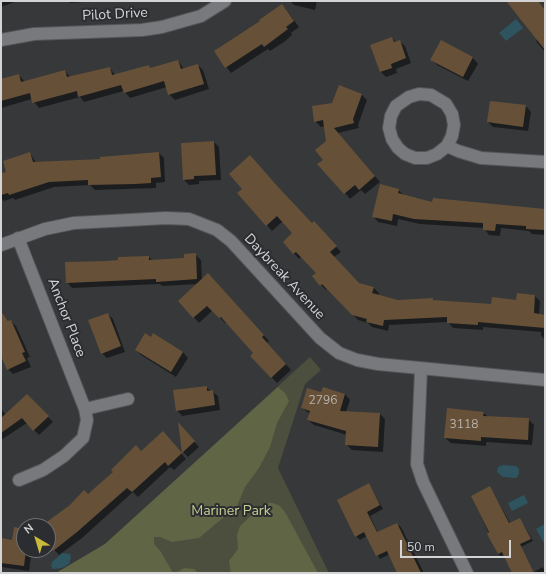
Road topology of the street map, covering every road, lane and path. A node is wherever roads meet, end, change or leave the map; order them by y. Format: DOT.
graph roads {
  1 [pos="225,1"];
  2 [pos="1,40"];
  3 [pos="447,146"];
  4 [pos="545,162"];
  5 [pos="18,238"];
  6 [pos="1,245"];
  7 [pos="421,369"];
  8 [pos="545,380"];
  9 [pos="128,399"];
  10 [pos="85,409"];
  11 [pos="19,480"];
  12 [pos="467,573"];
  1 -- 2 [label="street, Pilot Drive"];
  3 -- 3 [label="street"];
  3 -- 4 [label="street"];
  5 -- 6 [label="street, Daybreak Avenue"];
  5 -- 7 [label="street, Daybreak Avenue"];
  5 -- 10 [label="street, Anchor Place"];
  7 -- 8 [label="street, Daybreak Avenue"];
  7 -- 12 [label="street"];
  9 -- 10 [label="street"];
  10 -- 11 [label="street, Anchor Place"];
}
